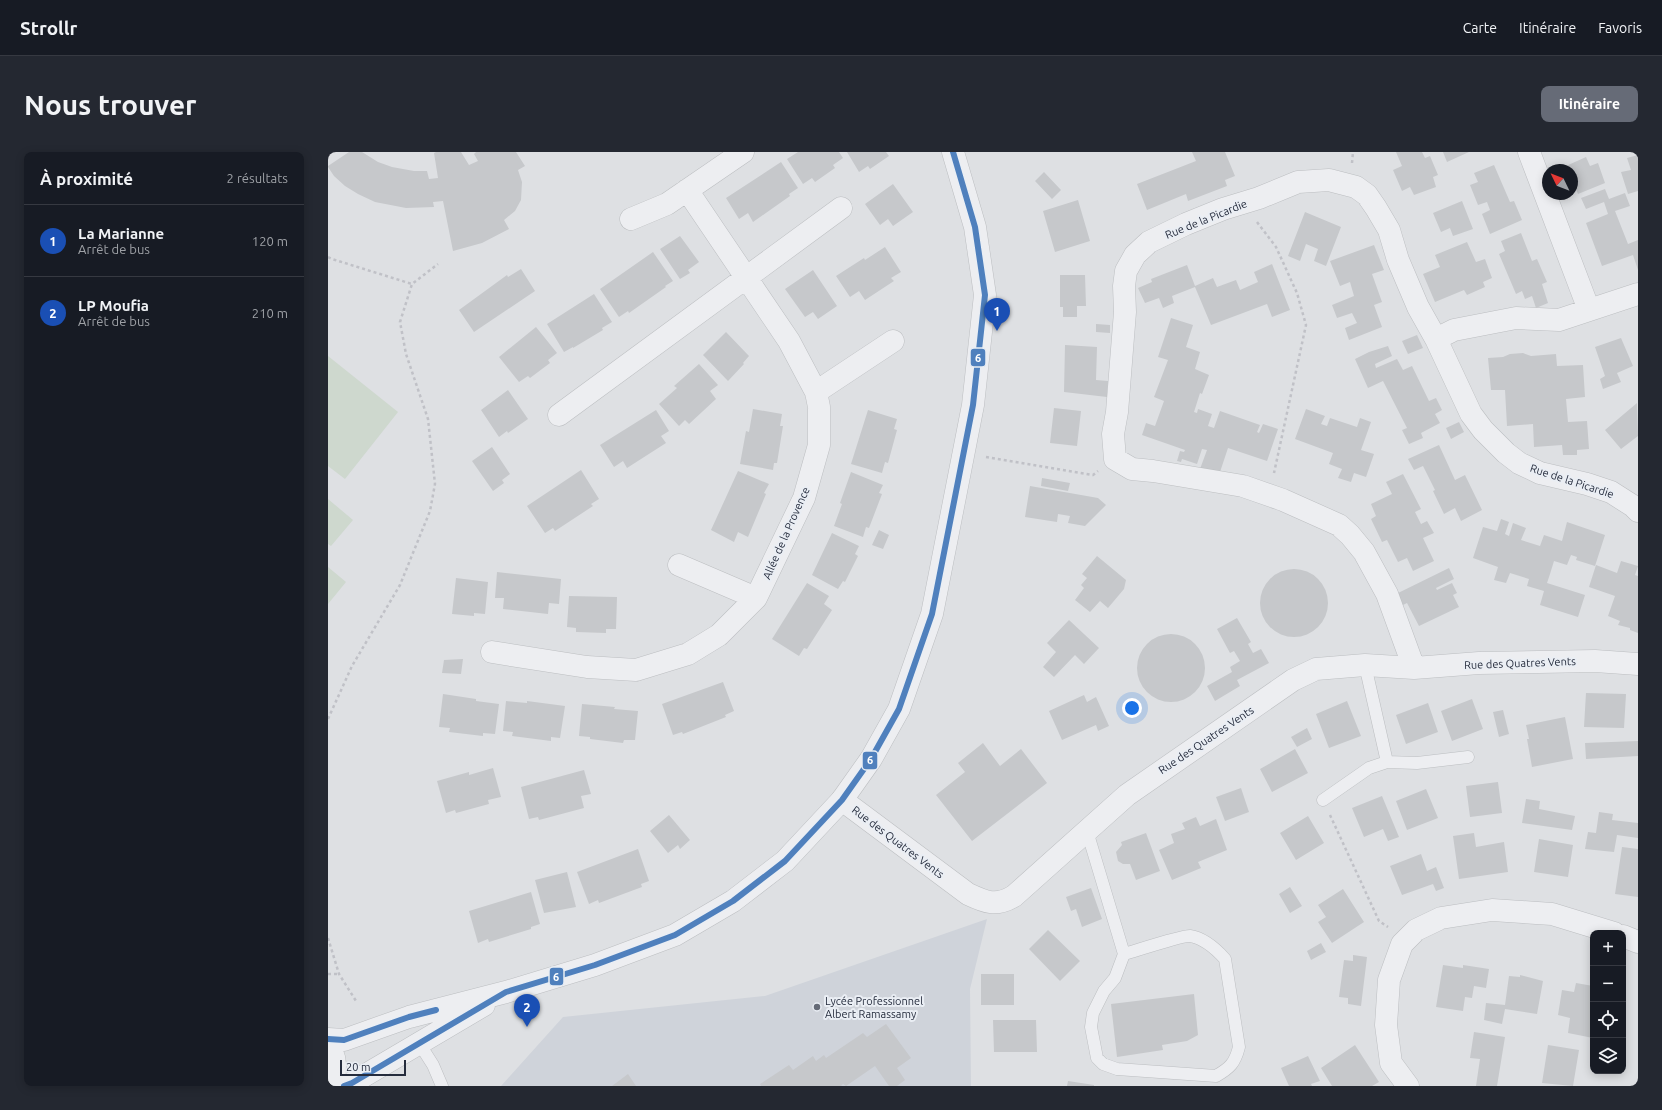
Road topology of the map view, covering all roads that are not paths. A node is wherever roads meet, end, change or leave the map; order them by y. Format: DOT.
graph roads {
  1 [pos="743,152"];
  2 [pos="953,152"];
  3 [pos="1528,152"];
  4 [pos="687,190"];
  5 [pos="841,208"];
  6 [pos="630,219"];
  7 [pos="746,279"];
  8 [pos="1638,294"];
  9 [pos="1589,310"];
  10 [pos="1436,339"];
  11 [pos="892,341"];
  12 [pos="816,392"];
  13 [pos="559,415"];
  14 [pos="1638,511"];
  15 [pos="679,565"];
  16 [pos="756,598"];
  17 [pos="492,652"];
  18 [pos="1638,664"];
  19 [pos="1364,665"];
  20 [pos="1414,668"];
  21 [pos="1468,757"];
  22 [pos="1387,762"];
  23 [pos="842,800"];
  24 [pos="1322,800"];
  25 [pos="1087,831"];
  26 [pos="1604,930"];
  27 [pos="1626,937"];
  28 [pos="1638,942"];
  29 [pos="1124,954"];
  30 [pos="506,992"];
  31 [pos="328,1040"];
  32 [pos="419,1043"];
  33 [pos="328,1046"];
  34 [pos="332,1086"];
  35 [pos="344,1086"];
  36 [pos="442,1086"];
  37 [pos="1408,1086"];
  1 -- 4 [label="street"];
  2 -- 23 [label="street"];
  3 -- 9 [label="street"];
  4 -- 6 [label="street"];
  4 -- 7 [label="street, Allée de la Provence"];
  5 -- 7 [label="street"];
  7 -- 12 [label="street, Allée de la Provence"];
  7 -- 13 [label="street"];
  8 -- 9 [label="street"];
  9 -- 10 [label="street"];
  10 -- 14 [label="street, Rue de la Picardie"];
  10 -- 20 [label="street, Rue de la Picardie"];
  11 -- 12 [label="street"];
  12 -- 16 [label="street, Allée de la Provence"];
  15 -- 16 [label="street"];
  16 -- 17 [label="street, Allée de la Provence"];
  18 -- 20 [label="street, Rue des Quatres Vents"];
  19 -- 20 [label="street, Rue des Quatres Vents"];
  19 -- 22 [label="lane"];
  19 -- 25 [label="street, Rue des Quatres Vents"];
  21 -- 22 [label="lane"];
  22 -- 24 [label="lane"];
  23 -- 25 [label="street, Rue des Quatres Vents"];
  23 -- 30 [label="street"];
  25 -- 29 [label="lane"];
  26 -- 37 [label="street"];
  27 -- 28 [label="street"];
  29 -- 29 [label="lane"];
  30 -- 31 [label="street"];
  30 -- 32 [label="street"];
  32 -- 35 [label="street"];
  32 -- 36 [label="lane"];
  33 -- 34 [label="street"];
}
